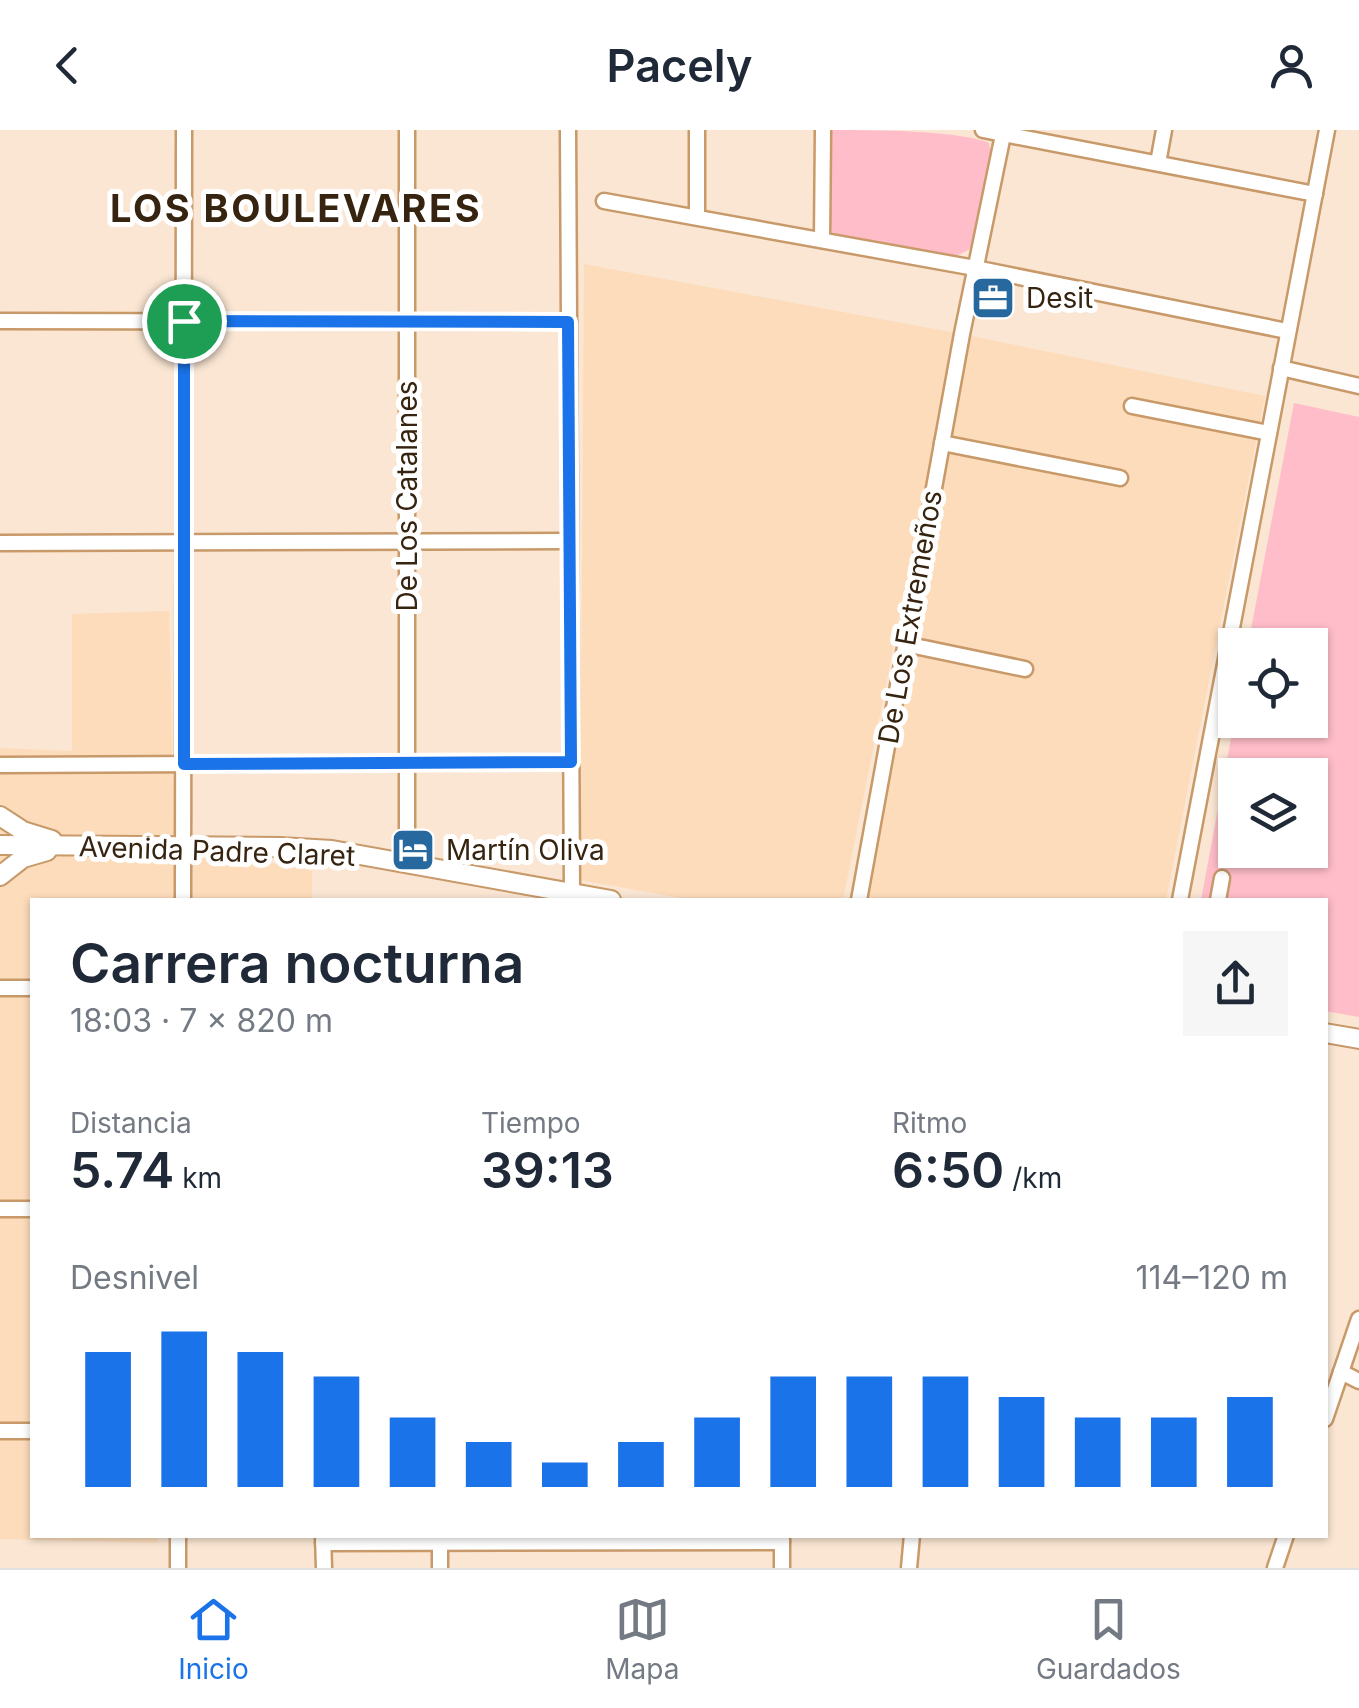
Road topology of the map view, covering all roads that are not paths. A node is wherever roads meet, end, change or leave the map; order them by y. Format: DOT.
graph roads {
  1 [pos="184,130"];
  2 [pos="407,130"];
  3 [pos="568,130"];
  4 [pos="697,130"];
  5 [pos="823,130"];
  6 [pos="984,130"];
  7 [pos="1164,130"];
  8 [pos="1327,130"];
  9 [pos="1004,132"];
  10 [pos="1158,164"];
  11 [pos="1315,194"];
  12 [pos="604,201"];
  13 [pos="697,218"];
  14 [pos="822,240"];
  15 [pos="975,268"];
  16 [pos="0,320"];
  17 [pos="184,321"];
  18 [pos="407,322"];
  19 [pos="568,322"];
  20 [pos="1287,331"];
  21 [pos="1281,368"];
  22 [pos="1359,386"];
  23 [pos="1132,406"];
  24 [pos="1269,433"];
  25 [pos="942,443"];
  26 [pos="1120,478"];
  27 [pos="569,541"];
  28 [pos="184,542"];
  29 [pos="407,542"];
  30 [pos="0,543"];
  31 [pos="905,644"];
  32 [pos="1025,669"];
  33 [pos="571,762"];
  34 [pos="407,763"];
  35 [pos="0,764"];
  36 [pos="184,764"];
  37 [pos="0,816"];
  38 [pos="0,845"];
  39 [pos="87,846"];
  40 [pos="184,846"];
  41 [pos="406,862"];
  42 [pos="0,876"];
  43 [pos="1222,878"];
  44 [pos="572,893"];
  45 [pos="184,898"];
  46 [pos="600,898"];
  47 [pos="858,898"];
  48 [pos="1180,898"];
  49 [pos="1218,898"];
  50 [pos="0,988"];
  51 [pos="30,988"];
  52 [pos="1328,1034"];
  53 [pos="1359,1039"];
  54 [pos="0,1209"];
  55 [pos="30,1209"];
  56 [pos="1359,1319"];
  57 [pos="1341,1372"];
  58 [pos="1359,1381"];
  59 [pos="1328,1410"];
  60 [pos="0,1431"];
  61 [pos="30,1431"];
  62 [pos="178,1538"];
  63 [pos="912,1538"];
  64 [pos="1285,1538"];
  65 [pos="324,1539"];
  66 [pos="782,1539"];
  67 [pos="440,1540"];
  68 [pos="178,1568"];
  69 [pos="324,1568"];
  70 [pos="440,1568"];
  71 [pos="782,1568"];
  72 [pos="909,1568"];
  73 [pos="1274,1568"];
  1 -- 17 [label="street"];
  2 -- 18 [label="street, De Los Catalanes"];
  3 -- 19 [label="street"];
  4 -- 13 [label="street"];
  5 -- 14 [label="street"];
  6 -- 9 [label="street"];
  7 -- 10 [label="street"];
  8 -- 11 [label="street"];
  9 -- 10 [label="street"];
  9 -- 15 [label="street, De Los Extremeños"];
  10 -- 11 [label="street"];
  11 -- 20 [label="street"];
  12 -- 13 [label="street"];
  13 -- 14 [label="street"];
  14 -- 15 [label="street"];
  15 -- 20 [label="street"];
  15 -- 25 [label="street, De Los Extremeños"];
  16 -- 17 [label="street"];
  17 -- 18 [label="street"];
  17 -- 28 [label="street"];
  18 -- 19 [label="street"];
  18 -- 29 [label="street, De Los Catalanes"];
  19 -- 27 [label="street"];
  20 -- 21 [label="street"];
  21 -- 22 [label="street"];
  21 -- 24 [label="street"];
  23 -- 24 [label="street"];
  24 -- 48 [label="street"];
  25 -- 26 [label="street"];
  25 -- 31 [label="street, De Los Extremeños"];
  27 -- 29 [label="street"];
  27 -- 33 [label="street"];
  28 -- 29 [label="street"];
  28 -- 30 [label="street"];
  28 -- 36 [label="street"];
  29 -- 34 [label="street, De Los Catalanes"];
  31 -- 32 [label="street"];
  31 -- 47 [label="street, De Los Extremeños"];
  33 -- 34 [label="street"];
  33 -- 44 [label="street"];
  34 -- 36 [label="street"];
  34 -- 41 [label="street, De Los Catalanes"];
  35 -- 36 [label="street"];
  36 -- 40 [label="street"];
  37 -- 39 [label="main road"];
  38 -- 39 [label="main road, Avenida Padre Claret"];
  39 -- 40 [label="main road, Avenida Padre Claret"];
  39 -- 42 [label="main road"];
  40 -- 41 [label="main road, Avenida Padre Claret"];
  40 -- 45 [label="street"];
  41 -- 44 [label="main road, Avenida Padre Claret"];
  43 -- 49 [label="street"];
  44 -- 46 [label="main road, Avenida Padre Claret"];
  50 -- 51 [label="street"];
  52 -- 53 [label="main road"];
  54 -- 55 [label="street"];
  56 -- 57 [label="street"];
  57 -- 58 [label="street"];
  57 -- 59 [label="street"];
  60 -- 61 [label="street"];
  62 -- 68 [label="street"];
  63 -- 72 [label="street"];
  64 -- 73 [label="street"];
  65 -- 67 [label="street"];
  65 -- 69 [label="street"];
  66 -- 67 [label="street"];
  66 -- 71 [label="street"];
  67 -- 70 [label="street"];
}
